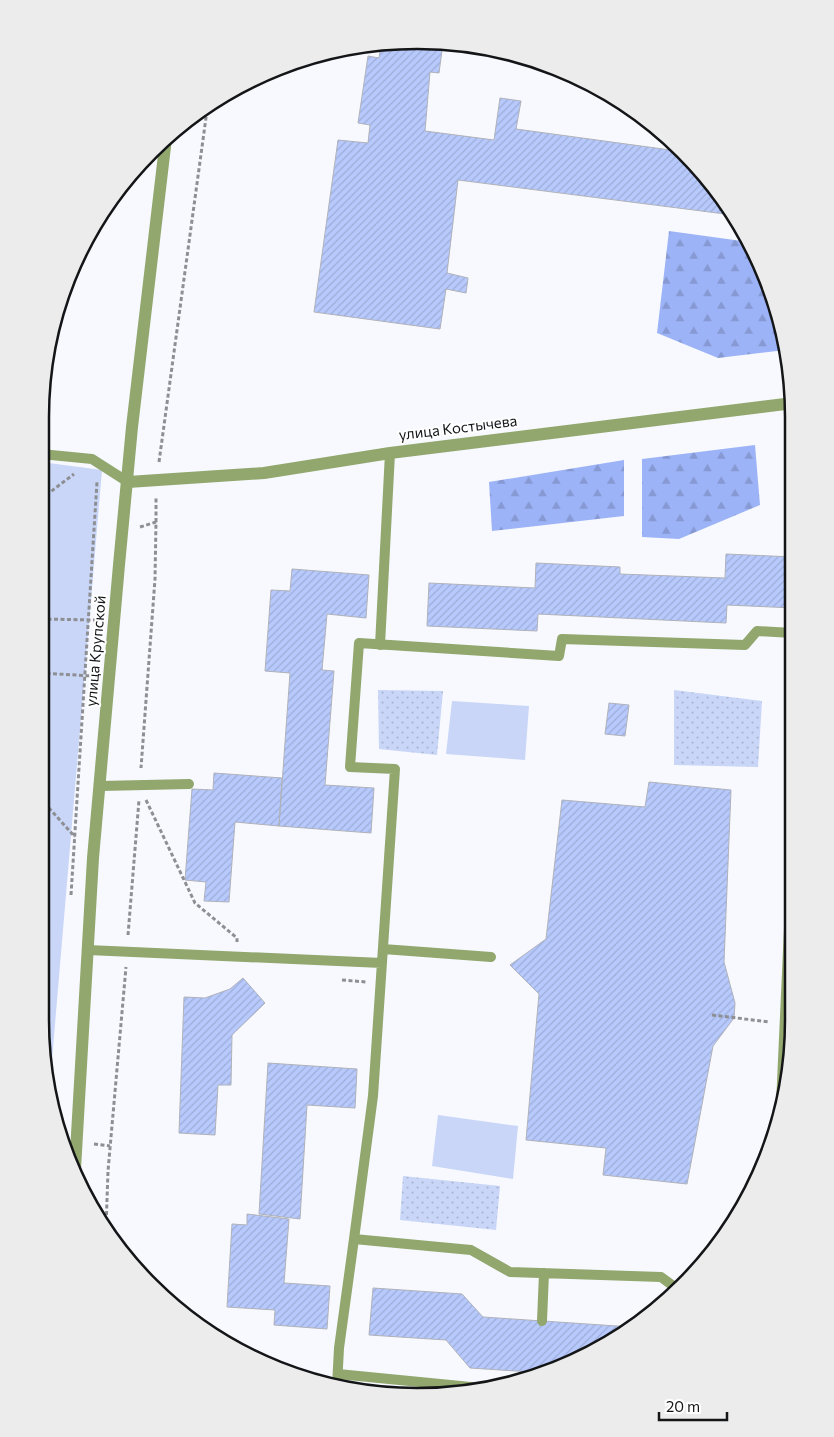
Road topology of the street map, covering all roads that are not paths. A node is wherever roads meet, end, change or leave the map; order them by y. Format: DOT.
graph roads {
  1 [pos="165,149"];
  2 [pos="784,404"];
  3 [pos="390,453"];
  4 [pos="49,455"];
  5 [pos="128,482"];
  6 [pos="785,633"];
  7 [pos="380,644"];
  8 [pos="189,784"];
  9 [pos="101,786"];
  10 [pos="383,949"];
  11 [pos="88,950"];
  12 [pos="491,957"];
  13 [pos="382,964"];
  14 [pos="76,1158"];
  15 [pos="354,1239"];
  16 [pos="544,1273"];
  17 [pos="672,1285"];
  18 [pos="542,1321"];
  19 [pos="338,1374"];
  20 [pos="338,1379"];
  21 [pos="457,1386"];
  1 -- 5 [label="street, улица Крупской"];
  2 -- 3 [label="street, улица Костычева"];
  3 -- 5 [label="street, улица Костычева"];
  3 -- 7 [label="lane"];
  4 -- 5 [label="lane"];
  5 -- 9 [label="street, улица Крупской"];
  6 -- 7 [label="lane"];
  7 -- 10 [label="lane"];
  8 -- 9 [label="lane"];
  9 -- 11 [label="street, улица Крупской"];
  10 -- 12 [label="lane"];
  10 -- 13 [label="lane"];
  11 -- 13 [label="lane"];
  11 -- 14 [label="street, улица Крупской"];
  13 -- 15 [label="lane"];
  15 -- 16 [label="lane"];
  15 -- 19 [label="lane"];
  16 -- 17 [label="lane"];
  16 -- 18 [label="lane"];
  19 -- 20 [label="lane"];
  19 -- 21 [label="lane"];
}
